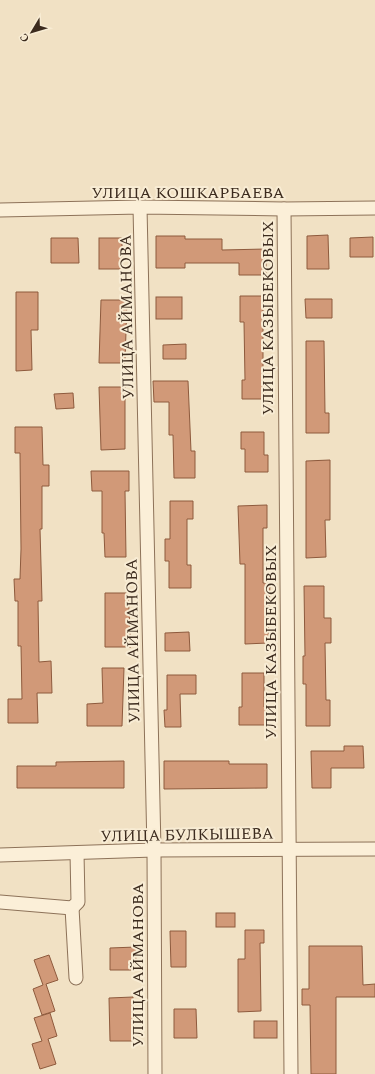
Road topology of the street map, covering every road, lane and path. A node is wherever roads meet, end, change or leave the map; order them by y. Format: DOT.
graph roads {
  1 [pos="140,207"];
  2 [pos="375,208"];
  3 [pos="284,209"];
  4 [pos="0,210"];
  5 [pos="375,849"];
  6 [pos="154,850"];
  7 [pos="288,850"];
  8 [pos="78,853"];
  9 [pos="0,855"];
  10 [pos="0,902"];
  11 [pos="72,908"];
  12 [pos="76,978"];
  13 [pos="155,1074"];
  14 [pos="291,1074"];
  1 -- 3 [label="street, УЛИЦА КОШКАРБАЕВА"];
  1 -- 4 [label="street, УЛИЦА КОШКАРБАЕВА"];
  1 -- 6 [label="street, УЛИЦА АЙМАНОВА"];
  2 -- 3 [label="street, УЛИЦА КОШКАРБАЕВА"];
  3 -- 7 [label="street, УЛИЦА КАЗЫБЕКОВЫХ"];
  5 -- 7 [label="street, УЛИЦА БУЛКЫШЕВА"];
  6 -- 7 [label="street, УЛИЦА БУЛКЫШЕВА"];
  6 -- 8 [label="street, УЛИЦА БУЛКЫШЕВА"];
  6 -- 13 [label="street, УЛИЦА АЙМАНОВА"];
  7 -- 14 [label="street, УЛИЦА КАЗЫБЕКОВЫХ"];
  8 -- 9 [label="street, УЛИЦА БУЛКЫШЕВА"];
  8 -- 11 [label="street"];
  10 -- 11 [label="street"];
  11 -- 12 [label="street"];
}
